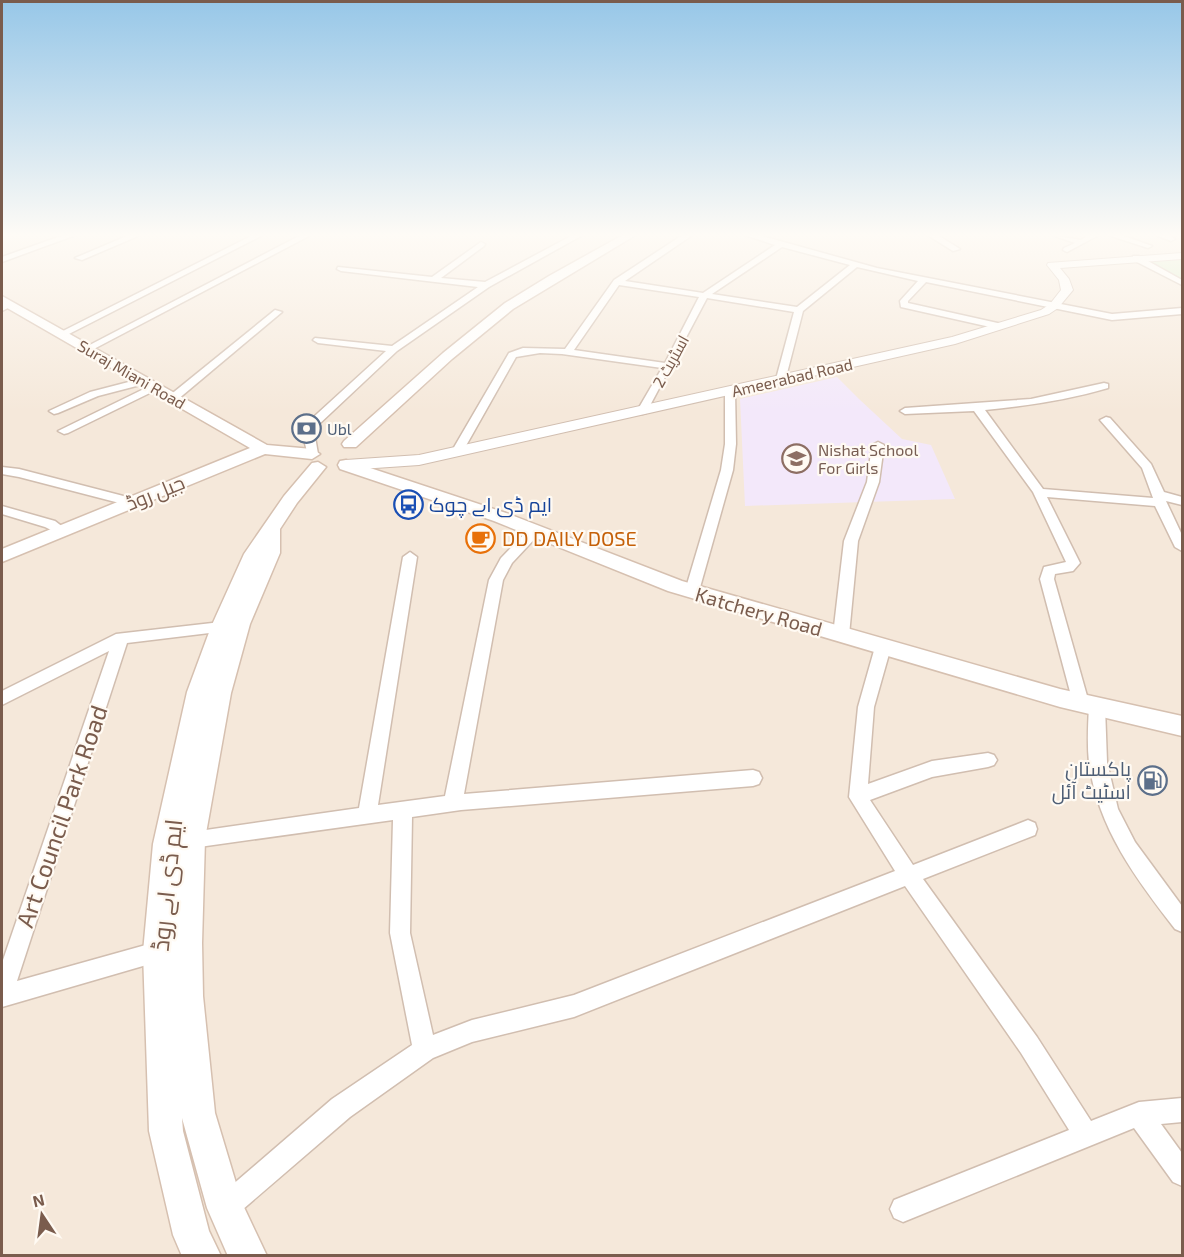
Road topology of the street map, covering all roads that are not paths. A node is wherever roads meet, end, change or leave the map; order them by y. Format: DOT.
graph roads {
  1 [pos="139,295"];
  2 [pos="192,295"];
  3 [pos="472,295"];
  4 [pos="529,295"];
  5 [pos="608,295"];
  6 [pos="696,295"];
  7 [pos="818,295"];
  8 [pos="910,295"];
  9 [pos="999,295"];
  10 [pos="1065,295"];
  11 [pos="704,296"];
  12 [pos="4,305"];
  13 [pos="1054,306"];
  14 [pos="799,310"];
  15 [pos="1182,311"];
  16 [pos="278,312"];
  17 [pos="999,326"];
  18 [pos="62,334"];
  19 [pos="318,340"];
  20 [pos="87,349"];
  21 [pos="394,349"];
  22 [pos="567,353"];
  23 [pos="668,366"];
  24 [pos="781,380"];
  25 [pos="149,384"];
  26 [pos="1104,386"];
  27 [pos="730,391"];
  28 [pos="173,398"];
  29 [pos="978,408"];
  30 [pos="54,411"];
  31 [pos="642,411"];
  32 [pos="905,411"];
  33 [pos="1106,420"];
  34 [pos="64,431"];
  35 [pos="878,445"];
  36 [pos="262,449"];
  37 [pos="459,449"];
  38 [pos="328,451"];
  39 [pos="346,465"];
  40 [pos="2,471"];
  41 [pos="1039,492"];
  42 [pos="1160,499"];
  43 [pos="1182,501"];
  44 [pos="131,502"];
  45 [pos="2,510"];
  46 [pos="272,529"];
  47 [pos="61,531"];
  48 [pos="535,531"];
  49 [pos="1182,547"];
  50 [pos="2,556"];
  51 [pos="410,557"];
  52 [pos="692,591"];
  53 [pos="221,627"];
  54 [pos="841,635"];
  55 [pos="121,638"];
  56 [pos="883,647"];
  57 [pos="2,698"];
  58 [pos="1089,705"];
  59 [pos="1182,726"];
  60 [pos="988,760"];
  61 [pos="753,778"];
  62 [pos="858,797"];
  63 [pos="453,803"];
  64 [pos="403,810"];
  65 [pos="367,815"];
  66 [pos="1028,829"];
  67 [pos="192,839"];
  68 [pos="909,876"];
  69 [pos="1182,922"];
  70 [pos="187,943"];
  71 [pos="158,952"];
  72 [pos="2,995"];
  73 [pos="425,1050"];
  74 [pos="1182,1110"];
  75 [pos="1139,1114"];
  76 [pos="1086,1135"];
  77 [pos="1182,1173"];
  78 [pos="225,1208"];
  79 [pos="903,1209"];
  80 [pos="202,1256"];
  81 [pos="248,1256"];
  1 -- 18 [label="street"];
  2 -- 20 [label="street"];
  3 -- 21 [label="street"];
  4 -- 38 [label="main road, ایم ڈی اے روڈ"];
  5 -- 22 [label="street"];
  6 -- 11 [label="street"];
  7 -- 14 [label="street"];
  8 -- 17 [label="street"];
  9 -- 13 [label="street"];
  10 -- 13 [label="street"];
  11 -- 14 [label="street"];
  11 -- 23 [label="street, اسٹریٹ 2"];
  12 -- 18 [label="main road, Suraj Miani Road"];
  13 -- 15 [label="street"];
  13 -- 17 [label="street, Ameerabad Road"];
  14 -- 24 [label="street"];
  16 -- 28 [label="street"];
  17 -- 24 [label="street, Ameerabad Road"];
  18 -- 20 [label="main road, Suraj Miani Road"];
  19 -- 21 [label="street"];
  20 -- 25 [label="main road, Suraj Miani Road"];
  21 -- 38 [label="street"];
  22 -- 23 [label="street"];
  22 -- 37 [label="street"];
  23 -- 31 [label="street, اسٹریٹ 2"];
  24 -- 27 [label="street, Ameerabad Road"];
  25 -- 28 [label="main road, Suraj Miani Road"];
  25 -- 30 [label="street"];
  25 -- 34 [label="street"];
  26 -- 29 [label="street"];
  27 -- 31 [label="street, Ameerabad Road"];
  27 -- 52 [label="street"];
  28 -- 36 [label="main road, Suraj Miani Road"];
  29 -- 32 [label="street"];
  29 -- 41 [label="street"];
  31 -- 37 [label="street, Ameerabad Road"];
  33 -- 42 [label="street"];
  35 -- 54 [label="street"];
  36 -- 38 [label="main road, جیل روڈ"];
  36 -- 44 [label="main road, جیل روڈ"];
  37 -- 39 [label="street, Ameerabad Road"];
  38 -- 39 [label="main road"];
  38 -- 39 [label="main road"];
  38 -- 46 [label="main road, ایم ڈی اے روڈ"];
  39 -- 48 [label="main road, Katchery Road"];
  40 -- 44 [label="street"];
  41 -- 42 [label="street"];
  41 -- 58 [label="street"];
  42 -- 43 [label="street"];
  42 -- 49 [label="street"];
  44 -- 47 [label="main road, جیل روڈ"];
  45 -- 47 [label="street"];
  46 -- 53 [label="main road, ایم ڈی اے روڈ"];
  46 -- 67 [label="main road, ایم ڈی اے روڈ"];
  47 -- 50 [label="main road, جیل روڈ"];
  48 -- 52 [label="main road, Katchery Road"];
  48 -- 63 [label="street"];
  51 -- 65 [label="street"];
  52 -- 54 [label="main road, Katchery Road"];
  53 -- 55 [label="street"];
  53 -- 71 [label="main road, ایم ڈی اے روڈ"];
  54 -- 56 [label="main road, Katchery Road"];
  55 -- 57 [label="street"];
  55 -- 72 [label="street, Art Council Park Road"];
  56 -- 58 [label="main road, Katchery Road"];
  56 -- 62 [label="street"];
  58 -- 59 [label="main road, Katchery Road"];
  58 -- 69 [label="street"];
  60 -- 62 [label="street"];
  61 -- 63 [label="street"];
  62 -- 68 [label="street"];
  63 -- 64 [label="street"];
  64 -- 65 [label="street"];
  64 -- 73 [label="street"];
  65 -- 67 [label="street"];
  66 -- 68 [label="street"];
  67 -- 70 [label="main road, ایم ڈی اے روڈ"];
  68 -- 73 [label="street"];
  68 -- 76 [label="street"];
  70 -- 71 [label="street"];
  70 -- 78 [label="main road, ایم ڈی اے روڈ"];
  71 -- 72 [label="street"];
  71 -- 80 [label="main road, ایم ڈی اے روڈ"];
  73 -- 78 [label="street"];
  74 -- 75 [label="street"];
  75 -- 76 [label="street"];
  75 -- 77 [label="street"];
  76 -- 79 [label="street"];
  78 -- 81 [label="main road, ایم ڈی اے روڈ"];
}
